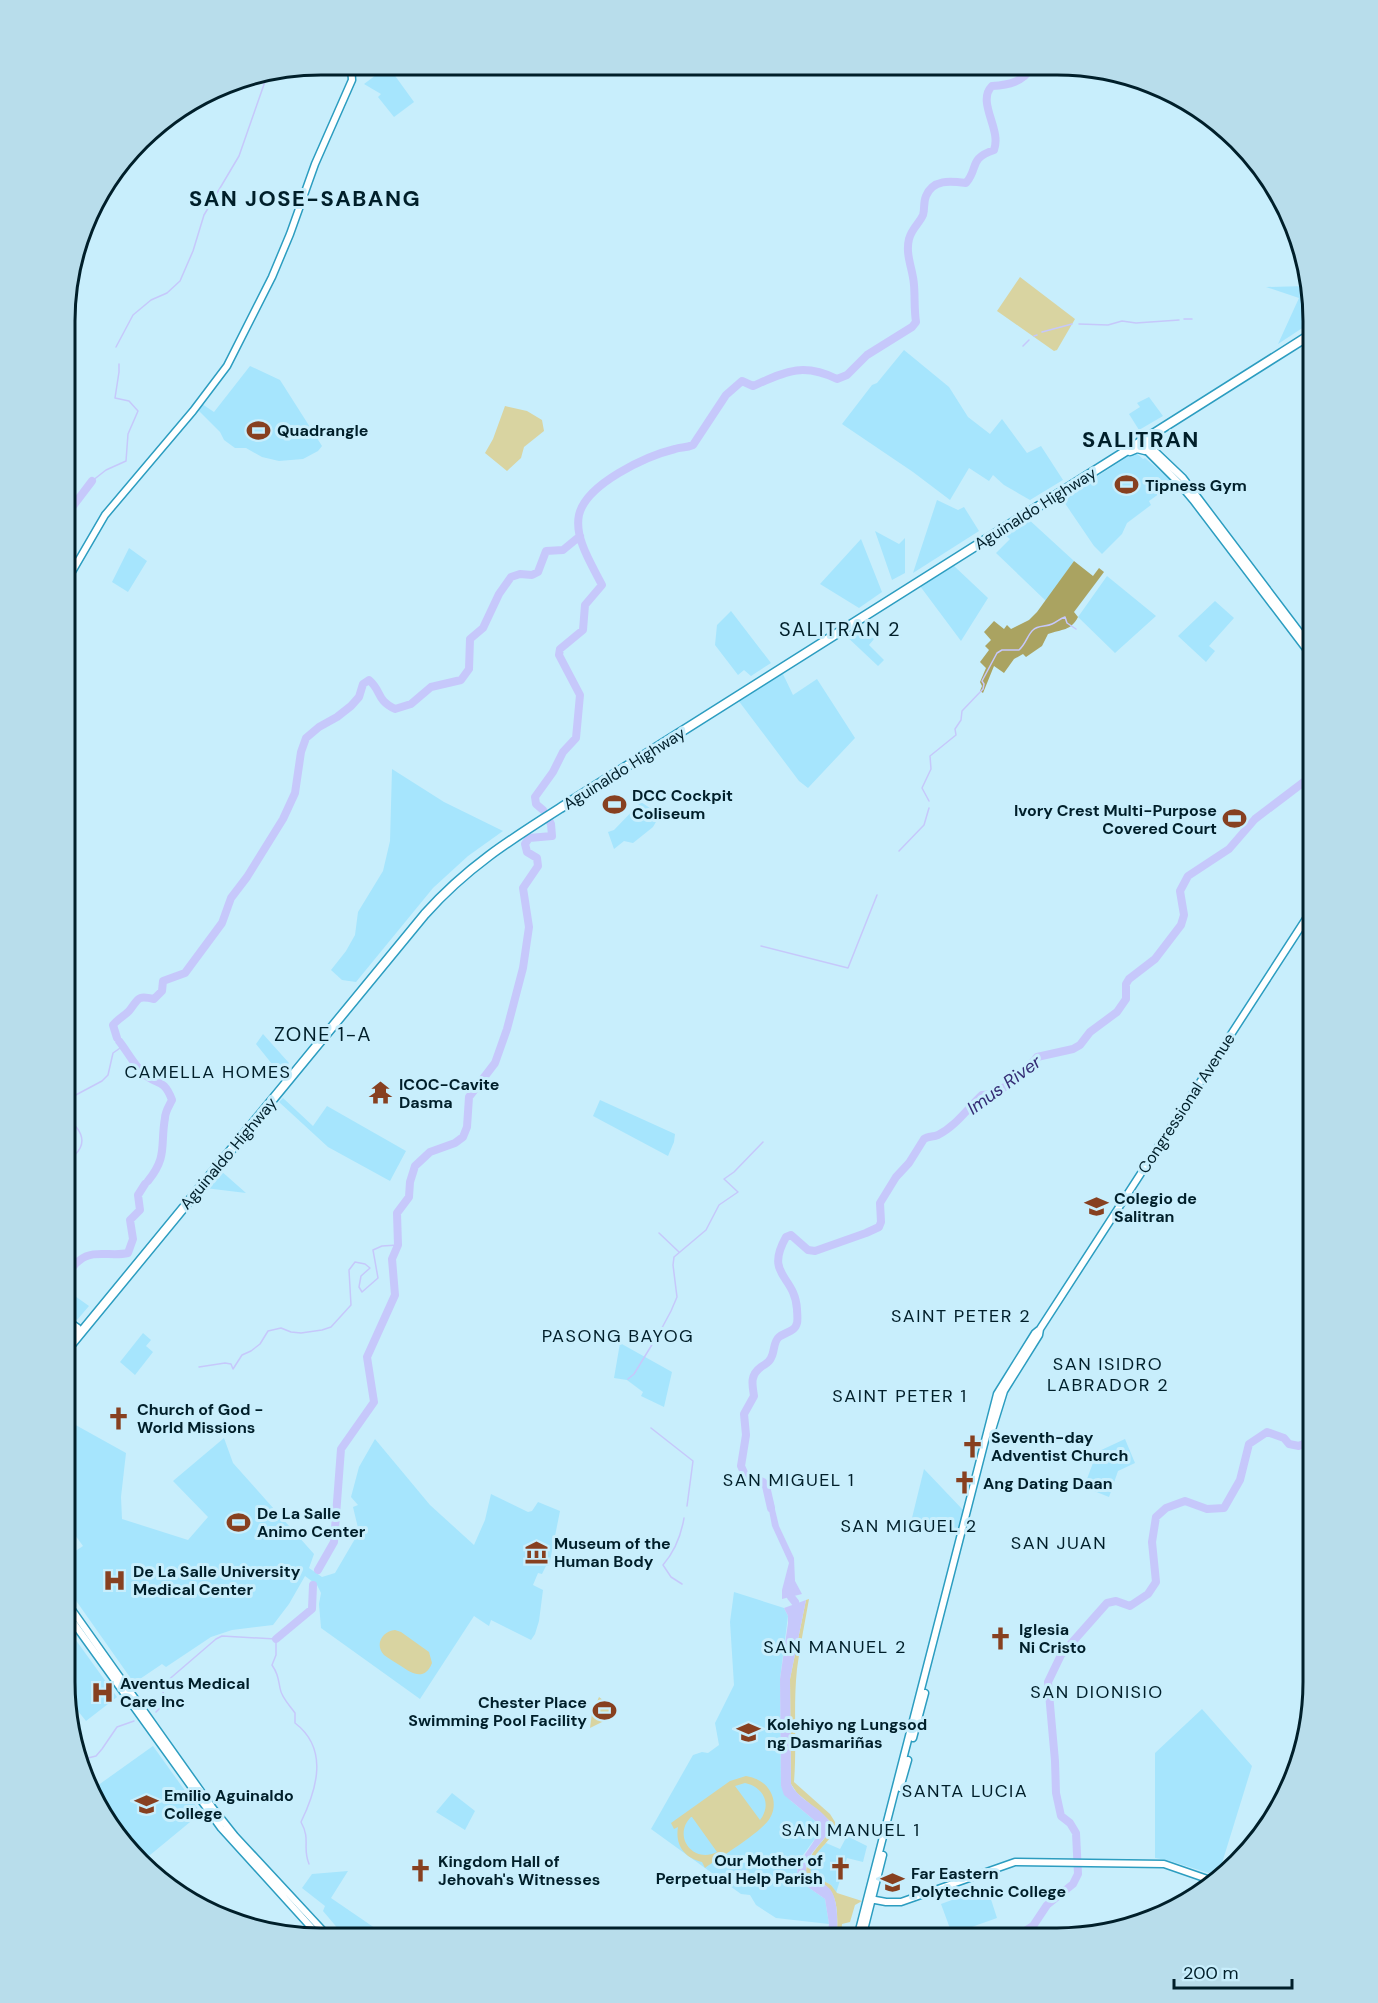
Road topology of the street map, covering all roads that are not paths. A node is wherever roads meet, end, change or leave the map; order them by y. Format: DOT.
graph roads {
  1 [pos="352,75"];
  2 [pos="1303,334"];
  3 [pos="1303,340"];
  4 [pos="1152,434"];
  5 [pos="1141,440"];
  6 [pos="1148,449"];
  7 [pos="1109,462"];
  8 [pos="75,567"];
  9 [pos="1303,637"];
  10 [pos="1303,645"];
  11 [pos="551,811"];
  12 [pos="1303,923"];
  13 [pos="75,1328"];
  14 [pos="79,1331"];
  15 [pos="75,1335"];
  16 [pos="75,1337"];
  17 [pos="75,1614"];
  18 [pos="75,1625"];
  19 [pos="210,1808"];
  20 [pos="1205,1878"];
  21 [pos="869,1898"];
  22 [pos="311,1927"];
  23 [pos="321,1928"];
  24 [pos="859,1928"];
  25 [pos="864,1928"];
  1 -- 8 [label="main road"];
  2 -- 5 [label="highway, Aguinaldo Highway"];
  3 -- 4 [label="highway, Aguinaldo Highway"];
  4 -- 5 [label="highway, Aguinaldo Highway"];
  4 -- 6 [label="highway"];
  5 -- 6 [label="main road"];
  5 -- 7 [label="highway, Aguinaldo Highway"];
  5 -- 11 [label="highway, Aguinaldo Highway"];
  6 -- 7 [label="highway"];
  6 -- 9 [label="main road"];
  6 -- 10 [label="main road"];
  7 -- 11 [label="highway, Aguinaldo Highway"];
  11 -- 14 [label="highway, Aguinaldo Highway"];
  12 -- 21 [label="main road, Congressional Avenue"];
  13 -- 14 [label="main road"];
  14 -- 15 [label="highway, Aguinaldo Highway"];
  14 -- 16 [label="highway, Aguinaldo Highway"];
  17 -- 19 [label="main road"];
  18 -- 19 [label="main road"];
  19 -- 22 [label="main road"];
  19 -- 23 [label="main road"];
  20 -- 21 [label="main road"];
  21 -- 24 [label="main road, Congressional Avenue"];
  21 -- 25 [label="main road, Congressional Avenue"];
}
